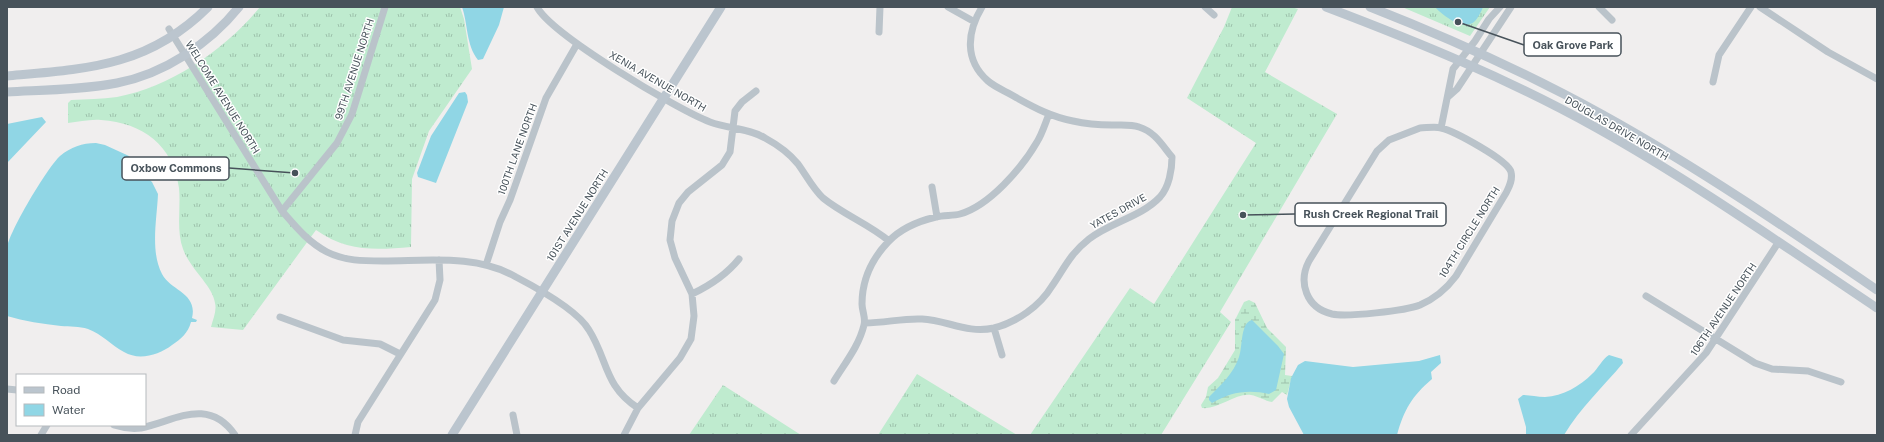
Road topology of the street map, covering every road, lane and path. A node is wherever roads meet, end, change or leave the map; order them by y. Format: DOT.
graph roads {
  1 [pos="208,7"];
  2 [pos="239,7"];
  3 [pos="385,7"];
  4 [pos="537,7"];
  5 [pos="721,7"];
  6 [pos="880,7"];
  7 [pos="948,7"];
  8 [pos="982,7"];
  9 [pos="1205,7"];
  10 [pos="1326,7"];
  11 [pos="1370,7"];
  12 [pos="1500,7"];
  13 [pos="1511,7"];
  14 [pos="1599,7"];
  15 [pos="1751,7"];
  16 [pos="1760,7"];
  17 [pos="1214,15"];
  18 [pos="1612,20"];
  19 [pos="973,21"];
  20 [pos="171,32"];
  21 [pos="879,32"];
  22 [pos="577,44"];
  23 [pos="1469,48"];
  24 [pos="1480,53"];
  25 [pos="185,55"];
  26 [pos="1459,60"];
  27 [pos="1473,66"];
  28 [pos="7,76"];
  29 [pos="1877,79"];
  30 [pos="1713,82"];
  31 [pos="756,91"];
  32 [pos="7,92"];
  33 [pos="1448,97"];
  34 [pos="664,98"];
  35 [pos="1049,114"];
  36 [pos="1441,128"];
  37 [pos="733,129"];
  38 [pos="932,187"];
  39 [pos="282,212"];
  40 [pos="937,217"];
  41 [pos="889,241"];
  42 [pos="1778,243"];
  43 [pos="739,259"];
  44 [pos="439,260"];
  45 [pos="486,265"];
  46 [pos="1877,290"];
  47 [pos="541,292"];
  48 [pos="692,294"];
  49 [pos="1646,296"];
  50 [pos="1877,308"];
  51 [pos="280,317"];
  52 [pos="865,322"];
  53 [pos="994,328"];
  54 [pos="1716,339"];
  55 [pos="400,354"];
  56 [pos="1002,355"];
  57 [pos="834,381"];
  58 [pos="1841,382"];
  59 [pos="638,408"];
  60 [pos="513,414"];
  61 [pos="46,426"];
  62 [pos="120,426"];
  63 [pos="41,435"];
  64 [pos="235,435"];
  65 [pos="355,435"];
  66 [pos="452,435"];
  67 [pos="517,435"];
  68 [pos="624,435"];
  69 [pos="1631,435"];
  1 -- 20 [label="main road"];
  2 -- 25 [label="main road"];
  3 -- 39 [label="street, 99TH AVENUE NORTH"];
  4 -- 22 [label="street, XENIA AVENUE NORTH"];
  5 -- 34 [label="main road, 101ST AVENUE NORTH"];
  6 -- 21 [label="street"];
  7 -- 19 [label="street"];
  8 -- 19 [label="street, YATES DRIVE"];
  9 -- 17 [label="street"];
  10 -- 26 [label="main road, DOUGLAS DRIVE NORTH"];
  11 -- 23 [label="main road, DOUGLAS DRIVE NORTH"];
  12 -- 23 [label="street"];
  13 -- 24 [label="street"];
  14 -- 18 [label="street"];
  15 -- 30 [label="street"];
  16 -- 29 [label="street"];
  19 -- 35 [label="street, YATES DRIVE"];
  20 -- 25 [label="street, WELCOME AVENUE NORTH"];
  20 -- 28 [label="main road"];
  22 -- 34 [label="street, XENIA AVENUE NORTH"];
  22 -- 45 [label="street, 100TH LANE NORTH"];
  23 -- 24 [label="main road, DOUGLAS DRIVE NORTH"];
  23 -- 26 [label="street"];
  24 -- 27 [label="street"];
  24 -- 46 [label="main road, DOUGLAS DRIVE NORTH"];
  25 -- 32 [label="main road"];
  25 -- 39 [label="street, WELCOME AVENUE NORTH"];
  26 -- 27 [label="main road, DOUGLAS DRIVE NORTH"];
  26 -- 33 [label="street"];
  27 -- 33 [label="street"];
  27 -- 42 [label="main road, DOUGLAS DRIVE NORTH"];
  31 -- 37 [label="street"];
  33 -- 36 [label="street"];
  34 -- 37 [label="street, XENIA AVENUE NORTH"];
  34 -- 47 [label="main road, 101ST AVENUE NORTH"];
  35 -- 40 [label="street"];
  35 -- 53 [label="street, YATES DRIVE"];
  36 -- 36 [label="street, 104TH CIRCLE NORTH"];
  37 -- 41 [label="street, XENIA AVENUE NORTH"];
  37 -- 48 [label="street"];
  38 -- 40 [label="street"];
  39 -- 44 [label="street, WELCOME AVENUE NORTH"];
  40 -- 41 [label="street"];
  41 -- 52 [label="street"];
  42 -- 50 [label="main road, DOUGLAS DRIVE NORTH"];
  42 -- 54 [label="street, 106TH AVENUE NORTH"];
  43 -- 48 [label="street"];
  44 -- 45 [label="street, WELCOME AVENUE NORTH"];
  44 -- 55 [label="street"];
  45 -- 47 [label="street, WELCOME AVENUE NORTH"];
  47 -- 59 [label="street, WELCOME AVENUE NORTH"];
  47 -- 66 [label="main road, 101ST AVENUE NORTH"];
  48 -- 59 [label="street"];
  49 -- 54 [label="street"];
  51 -- 55 [label="street"];
  52 -- 53 [label="street, YATES DRIVE"];
  52 -- 57 [label="street"];
  53 -- 56 [label="street"];
  54 -- 58 [label="street"];
  54 -- 69 [label="street, 106TH AVENUE NORTH"];
  55 -- 65 [label="street"];
  59 -- 68 [label="street"];
  60 -- 67 [label="street"];
  61 -- 63 [label="street"];
  62 -- 64 [label="street"];
}
